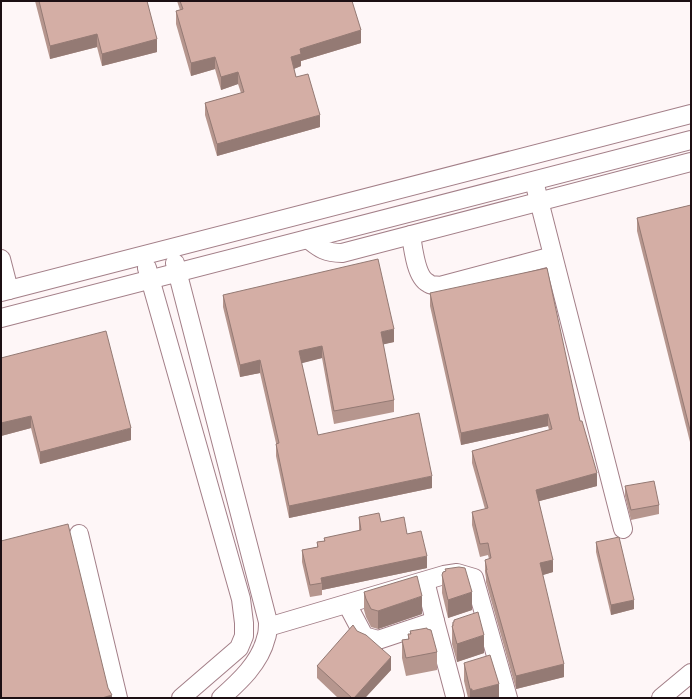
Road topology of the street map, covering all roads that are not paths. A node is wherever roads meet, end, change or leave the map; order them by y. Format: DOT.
graph roads {
  1 [pos="691,114"];
  2 [pos="691,140"];
  3 [pos="691,162"];
  4 [pos="534,180"];
  5 [pos="539,201"];
  6 [pos="411,235"];
  7 [pos="308,239"];
  8 [pos="172,248"];
  9 [pos="143,256"];
  10 [pos="553,256"];
  11 [pos="1,259"];
  12 [pos="176,274"];
  13 [pos="150,280"];
  14 [pos="5,291"];
  15 [pos="1,318"];
  16 [pos="623,530"];
  17 [pos="79,534"];
  18 [pos="425,581"];
  19 [pos="347,604"];
  20 [pos="441,627"];
  21 [pos="267,632"];
  22 [pos="244,636"];
  23 [pos="691,672"];
  24 [pos="455,696"];
  25 [pos="118,698"];
  26 [pos="181,698"];
  27 [pos="220,698"];
  28 [pos="508,698"];
  29 [pos="661,698"];
  1 -- 8 [label="street"];
  2 -- 4 [label="street"];
  3 -- 5 [label="street"];
  4 -- 5 [label="street"];
  4 -- 7 [label="street"];
  5 -- 6 [label="street"];
  5 -- 10 [label="street"];
  6 -- 7 [label="street"];
  6 -- 10 [label="street"];
  7 -- 12 [label="street"];
  8 -- 9 [label="street"];
  8 -- 12 [label="street"];
  9 -- 13 [label="street"];
  9 -- 14 [label="street"];
  10 -- 16 [label="street"];
  11 -- 14 [label="street"];
  12 -- 13 [label="street"];
  12 -- 21 [label="street"];
  13 -- 15 [label="street"];
  13 -- 22 [label="street"];
  17 -- 25 [label="street"];
  18 -- 19 [label="street"];
  18 -- 20 [label="street"];
  18 -- 28 [label="street"];
  19 -- 20 [label="street"];
  19 -- 21 [label="street"];
  20 -- 24 [label="street"];
  21 -- 22 [label="street"];
  21 -- 27 [label="street"];
  22 -- 26 [label="street"];
  23 -- 29 [label="street"];
}
